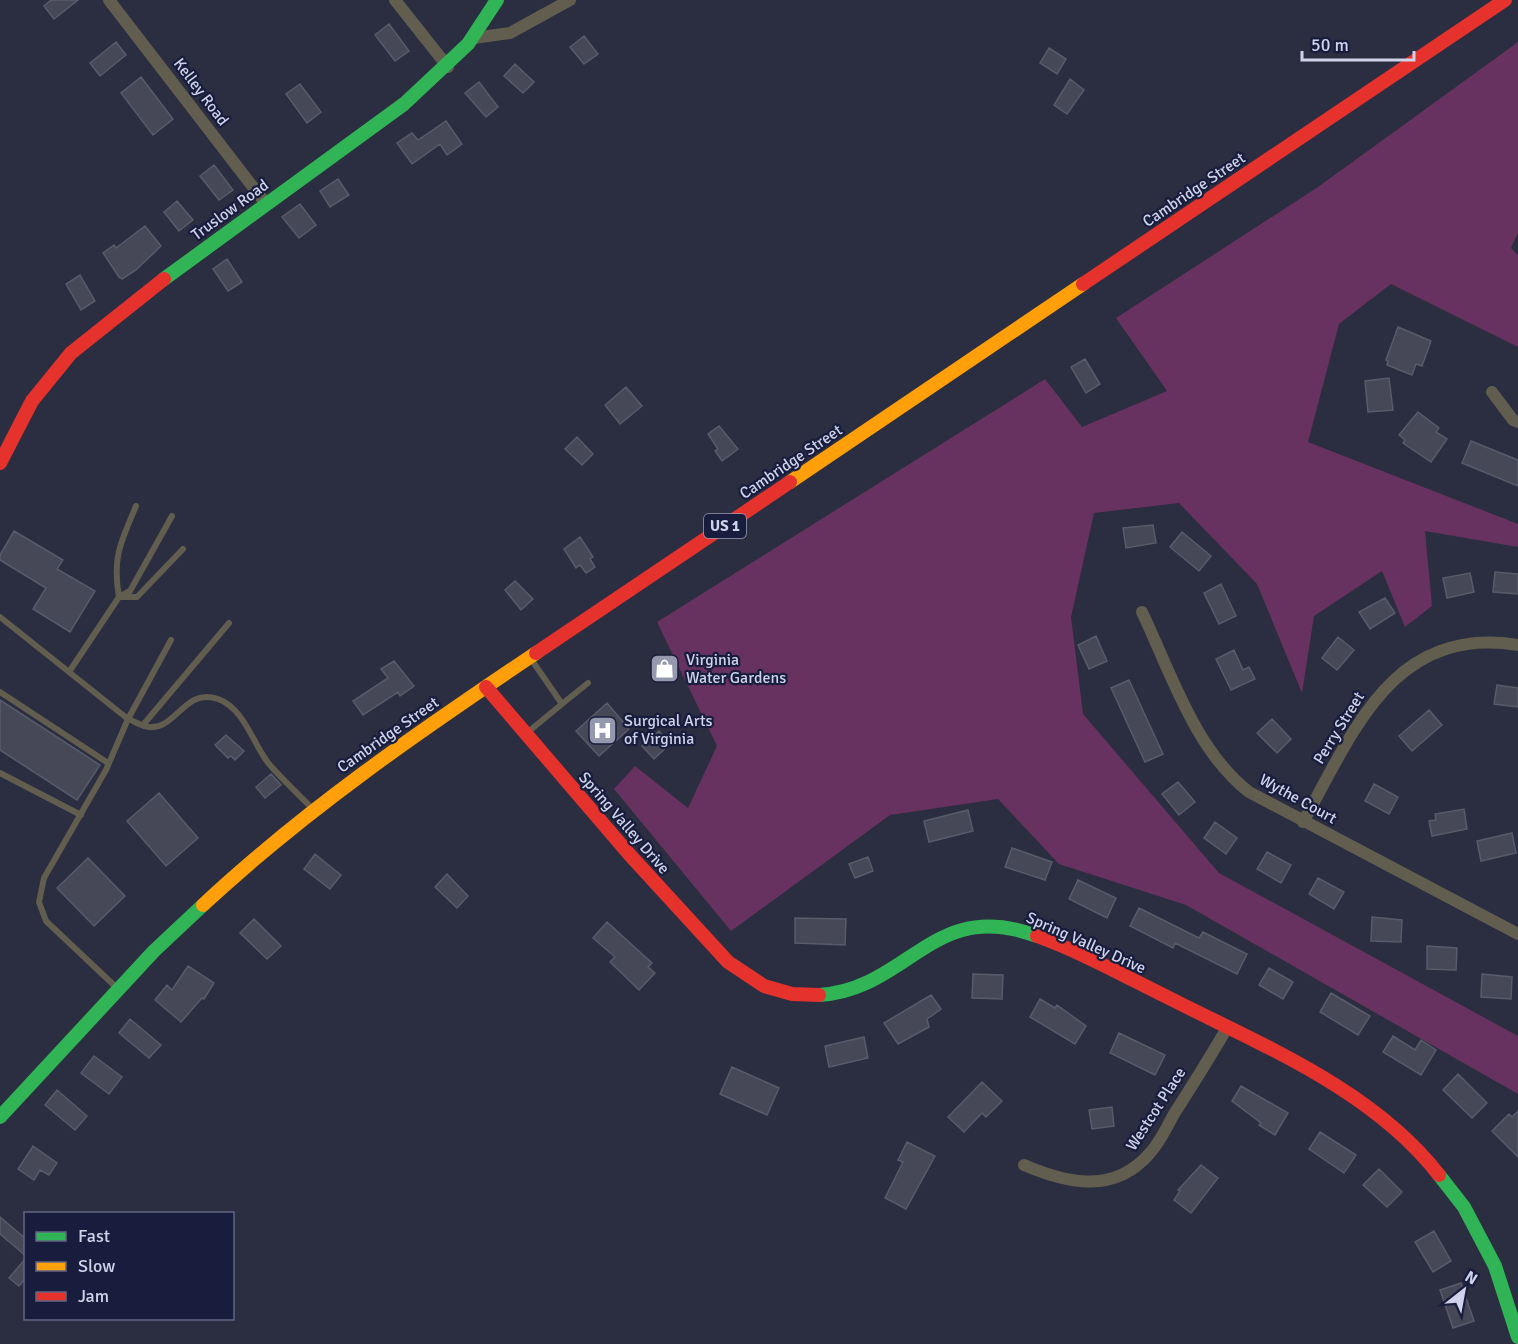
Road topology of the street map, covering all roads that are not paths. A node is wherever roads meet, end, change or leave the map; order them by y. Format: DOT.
graph roads {
  1 [pos="109,0"];
  2 [pos="395,0"];
  3 [pos="498,0"];
  4 [pos="570,0"];
  5 [pos="1505,0"];
  6 [pos="474,38"];
  7 [pos="448,67"];
  8 [pos="266,204"];
  9 [pos="1491,392"];
  10 [pos="1518,422"];
  11 [pos="0,463"];
  12 [pos="136,506"];
  13 [pos="172,516"];
  14 [pos="183,549"];
  15 [pos="119,597"];
  16 [pos="1142,612"];
  17 [pos="0,617"];
  18 [pos="229,623"];
  19 [pos="171,640"];
  20 [pos="1518,645"];
  21 [pos="531,658"];
  22 [pos="69,672"];
  23 [pos="588,683"];
  24 [pos="486,687"];
  25 [pos="0,692"];
  26 [pos="562,704"];
  27 [pos="128,719"];
  28 [pos="143,725"];
  29 [pos="526,734"];
  30 [pos="108,763"];
  31 [pos="0,773"];
  32 [pos="314,809"];
  33 [pos="81,815"];
  34 [pos="1303,822"];
  35 [pos="1518,934"];
  36 [pos="117,989"];
  37 [pos="1227,1028"];
  38 [pos="0,1118"];
  39 [pos="1024,1165"];
  40 [pos="1518,1337"];
  1 -- 8 [label="street, Kelley Road"];
  2 -- 7 [label="street"];
  3 -- 6 [label="street, Truslow Road"];
  4 -- 6 [label="street"];
  5 -- 21 [label="street, Cambridge Street / US 1"];
  6 -- 7 [label="street, Truslow Road"];
  7 -- 8 [label="street, Truslow Road"];
  8 -- 11 [label="street, Truslow Road"];
  9 -- 10 [label="street"];
  12 -- 15 [label="lane"];
  13 -- 15 [label="lane"];
  14 -- 15 [label="lane"];
  15 -- 22 [label="lane"];
  16 -- 34 [label="street, Wythe Court"];
  17 -- 22 [label="lane"];
  18 -- 28 [label="lane"];
  19 -- 27 [label="lane"];
  20 -- 34 [label="street, Perry Street"];
  21 -- 24 [label="street, Cambridge Street / US 1"];
  21 -- 26 [label="lane"];
  22 -- 27 [label="lane"];
  23 -- 26 [label="lane"];
  24 -- 29 [label="street, Spring Valley Drive"];
  24 -- 32 [label="street, Cambridge Street / US 1"];
  25 -- 30 [label="lane"];
  26 -- 29 [label="lane"];
  27 -- 28 [label="lane"];
  27 -- 30 [label="lane"];
  28 -- 32 [label="lane"];
  29 -- 37 [label="street, Spring Valley Drive"];
  30 -- 33 [label="lane"];
  31 -- 33 [label="lane"];
  32 -- 36 [label="street, Cambridge Street / US 1"];
  33 -- 36 [label="lane"];
  34 -- 35 [label="street, Wythe Court"];
  36 -- 38 [label="street, Cambridge Street / US 1"];
  37 -- 39 [label="street, Westcot Place"];
  37 -- 40 [label="street, Spring Valley Drive"];
}
